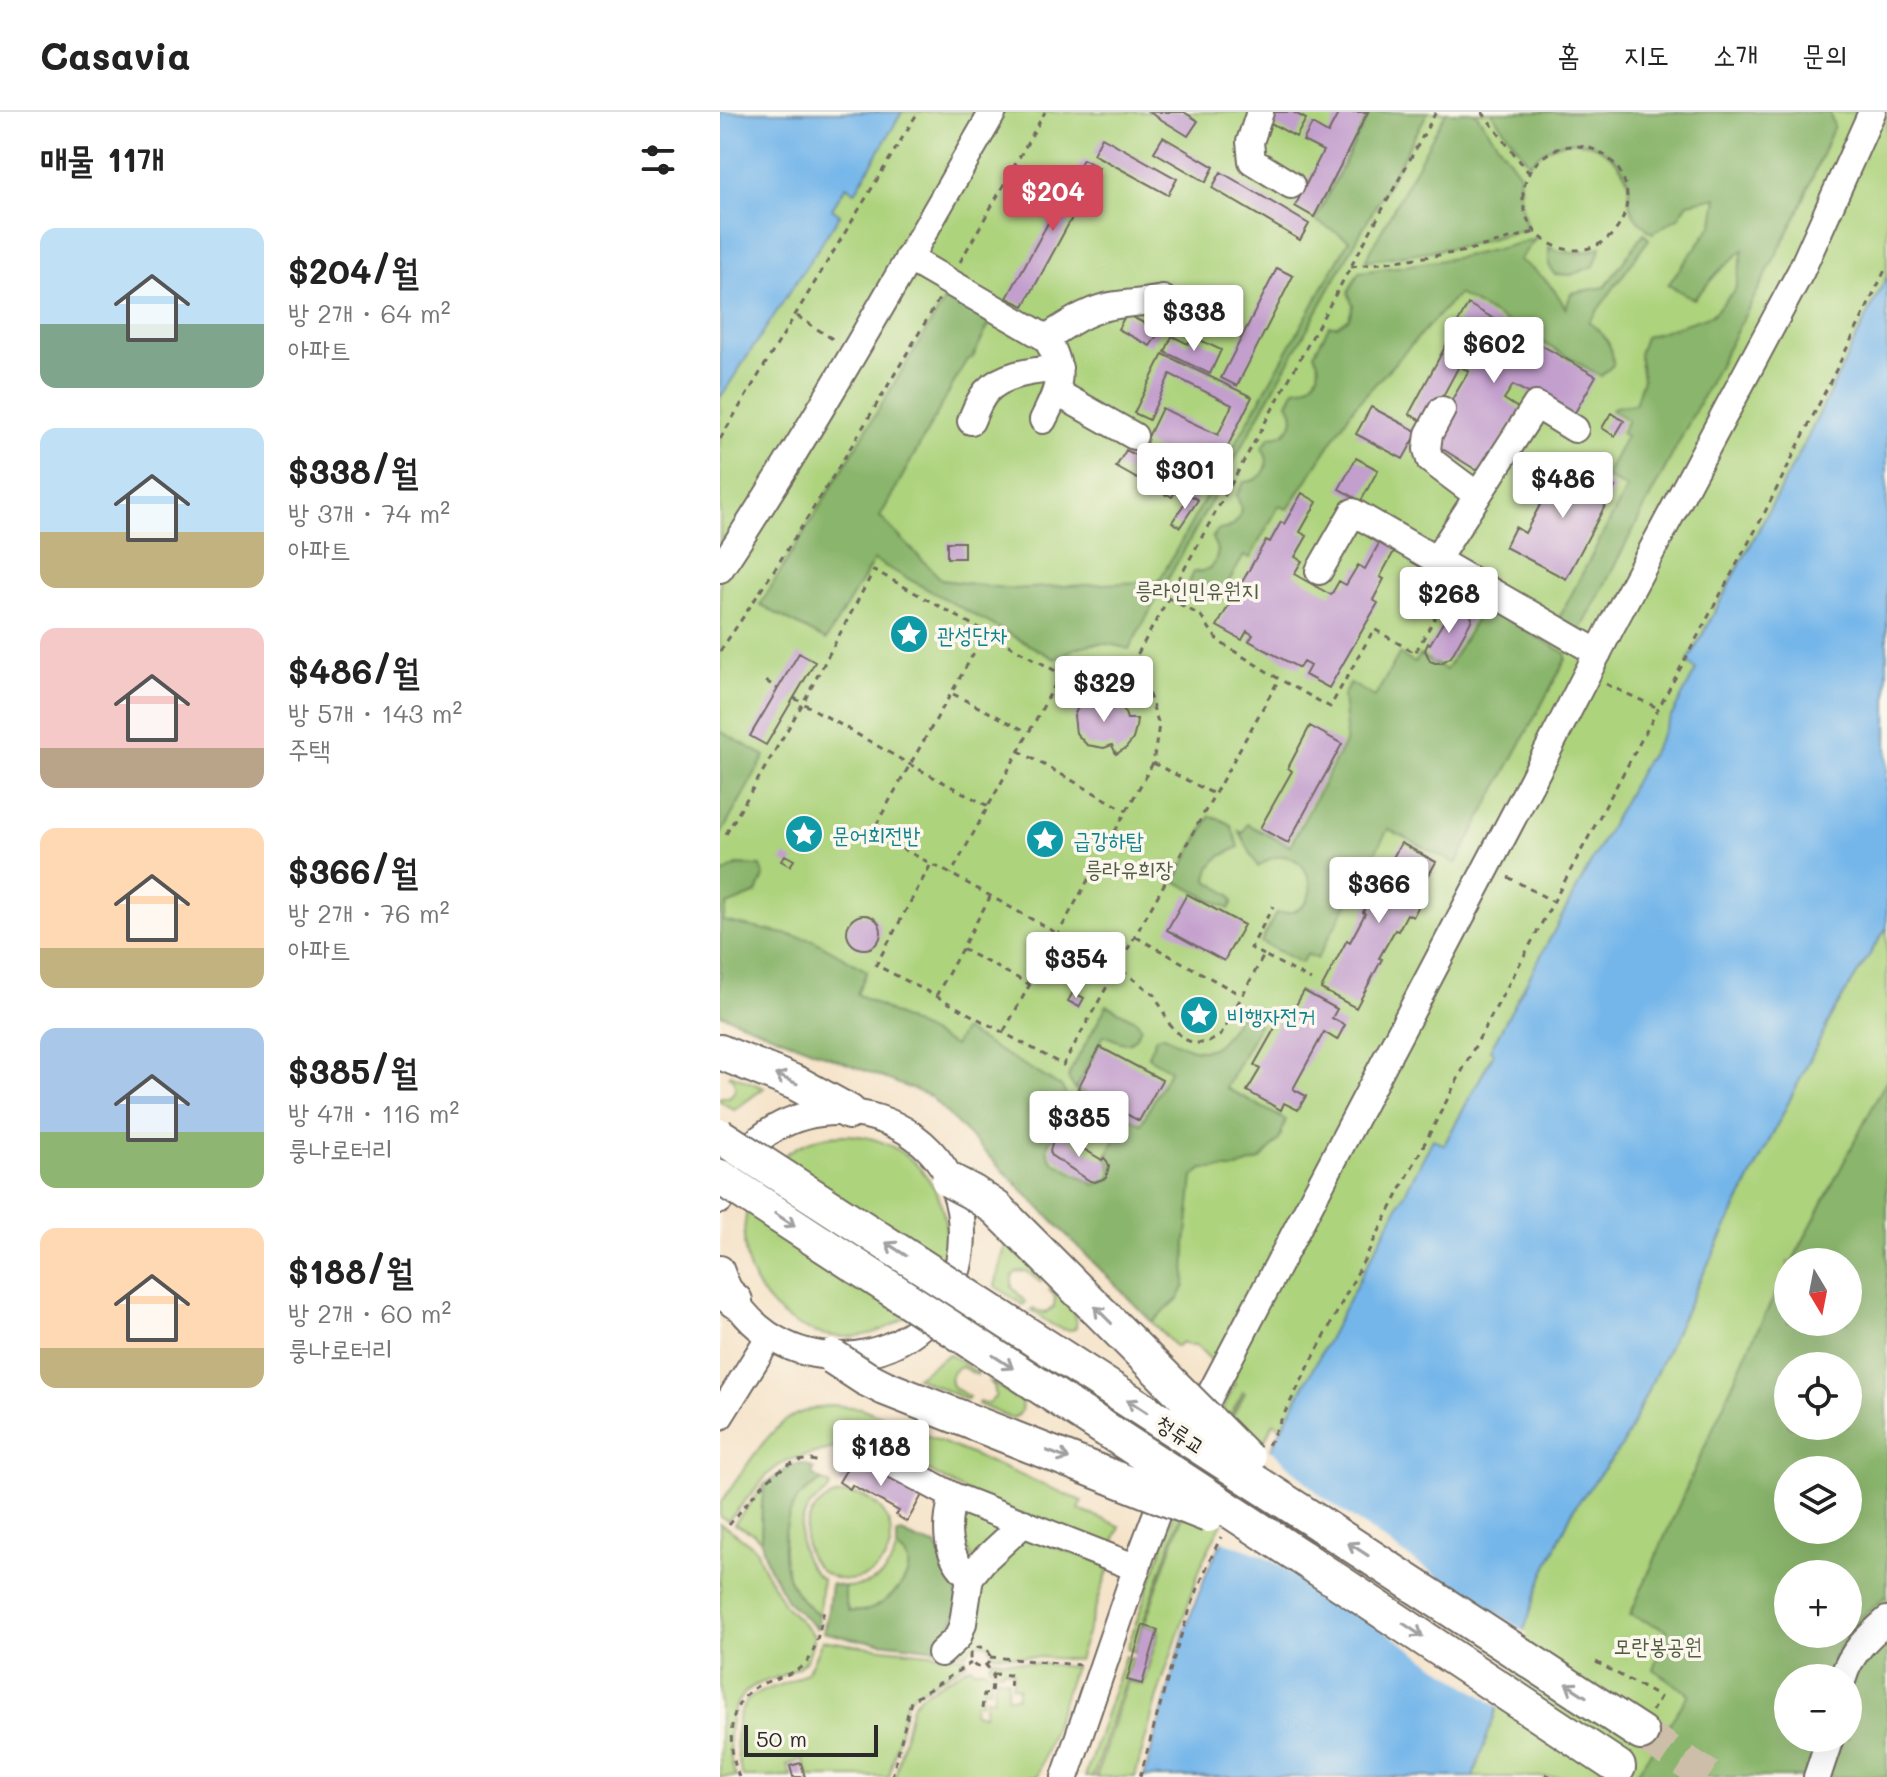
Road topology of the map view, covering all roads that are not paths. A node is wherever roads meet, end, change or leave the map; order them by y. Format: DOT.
graph roads {
  1 [pos="993,112"];
  2 [pos="1260,112"];
  3 [pos="1872,112"];
  4 [pos="1291,185"];
  5 [pos="908,258"];
  6 [pos="1163,299"];
  7 [pos="1046,338"];
  8 [pos="1057,380"];
  9 [pos="1442,410"];
  10 [pos="1043,420"];
  11 [pos="971,421"];
  12 [pos="1575,429"];
  13 [pos="1134,436"];
  14 [pos="1477,495"];
  15 [pos="1436,560"];
  16 [pos="720,569"];
  17 [pos="1319,571"];
  18 [pos="1598,653"];
  19 [pos="720,1052"];
  20 [pos="849,1112"];
  21 [pos="720,1136"];
  22 [pos="720,1177"];
  23 [pos="949,1180"];
  24 [pos="720,1200"];
  25 [pos="720,1269"];
  26 [pos="727,1294"];
  27 [pos="770,1336"];
  28 [pos="833,1357"];
  29 [pos="720,1416"];
  30 [pos="865,1449"];
  31 [pos="953,1496"];
  32 [pos="1024,1523"];
  33 [pos="1320,1524"];
  34 [pos="1301,1557"];
  35 [pos="1137,1568"];
  36 [pos="970,1577"];
  37 [pos="1887,1620"];
  38 [pos="941,1653"];
  39 [pos="1848,1664"];
  40 [pos="1641,1733"];
  41 [pos="1825,1752"];
  42 [pos="1618,1767"];
  43 [pos="1065,1777"];
  44 [pos="1817,1777"];
  1 -- 5 [label="street"];
  2 -- 4 [label="street"];
  3 -- 18 [label="street"];
  5 -- 7 [label="street"];
  5 -- 16 [label="street"];
  6 -- 7 [label="street"];
  7 -- 8 [label="street"];
  8 -- 10 [label="street"];
  8 -- 11 [label="street"];
  8 -- 13 [label="street"];
  9 -- 14 [label="street"];
  12 -- 14 [label="street"];
  14 -- 15 [label="street"];
  15 -- 17 [label="street"];
  15 -- 18 [label="street"];
  18 -- 35 [label="street"];
  20 -- 19 [label="main road, one-way"];
  20 -- 23 [label="street"];
  20 -- 24 [label="street, bridge"];
  33 -- 21 [label="main road, 청류교, one-way, bridge"];
  22 -- 34 [label="main road, 청류교, one-way, bridge"];
  23 -- 28 [label="street, bridge"];
  33 -- 23 [label="main road, one-way, bridge"];
  25 -- 26 [label="street"];
  26 -- 27 [label="street"];
  27 -- 28 [label="street"];
  27 -- 29 [label="street"];
  28 -- 34 [label="main road, one-way, bridge"];
  30 -- 31 [label="street"];
  31 -- 32 [label="street"];
  31 -- 36 [label="street"];
  32 -- 35 [label="street"];
  32 -- 36 [label="street"];
  40 -- 33 [label="main road, 청류교, one-way"];
  34 -- 42 [label="main road, 청류교, one-way"];
  35 -- 43 [label="street"];
  36 -- 38 [label="street"];
  37 -- 39 [label="street"];
  41 -- 44 [label="street"];
}
